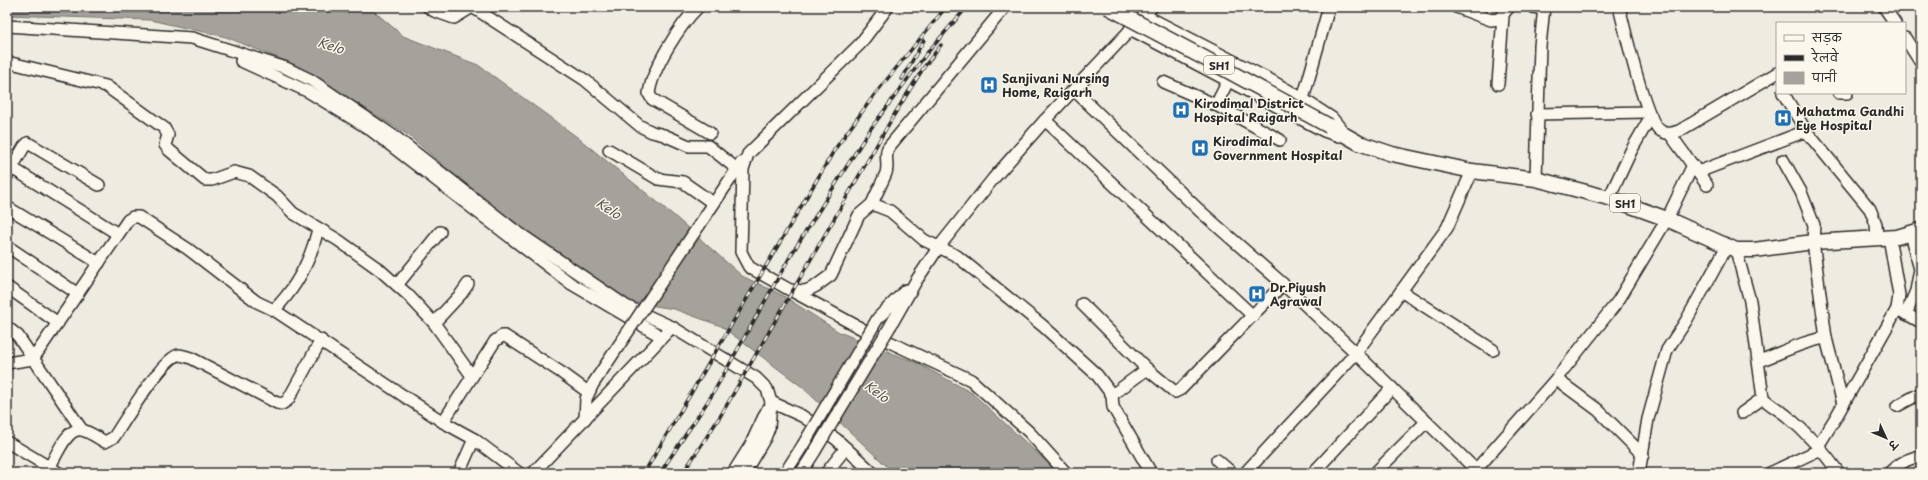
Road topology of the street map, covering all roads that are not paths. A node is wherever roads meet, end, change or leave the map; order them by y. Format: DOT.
graph roads {
  1 [pos="428,7"];
  2 [pos="698,7"];
  3 [pos="888,7"];
  4 [pos="1005,7"];
  5 [pos="1108,7"];
  6 [pos="1329,7"];
  7 [pos="1456,7"];
  8 [pos="1533,7"];
  9 [pos="1619,7"];
  10 [pos="1884,7"];
  11 [pos="1544,8"];
  12 [pos="1148,11"];
  13 [pos="1506,11"];
  14 [pos="1890,21"];
  15 [pos="7,26"];
  16 [pos="1130,29"];
  17 [pos="7,31"];
  18 [pos="1906,40"];
  19 [pos="7,62"];
  20 [pos="1921,63"];
  21 [pos="1776,76"];
  22 [pos="1228,81"];
  23 [pos="1163,82"];
  24 [pos="1498,84"];
  25 [pos="1074,90"];
  26 [pos="1784,94"];
  27 [pos="1303,99"];
  28 [pos="1216,105"];
  29 [pos="1537,114"];
  30 [pos="1649,114"];
  31 [pos="1045,120"];
  32 [pos="1806,131"];
  33 [pos="710,133"];
  34 [pos="1670,134"];
  35 [pos="1346,136"];
  36 [pos="1280,140"];
  37 [pos="609,150"];
  38 [pos="748,154"];
  39 [pos="1783,160"];
  40 [pos="737,168"];
  41 [pos="1695,169"];
  42 [pos="1472,170"];
  43 [pos="9,173"];
  44 [pos="1536,179"];
  45 [pos="100,185"];
  46 [pos="1707,185"];
  47 [pos="1609,198"];
  48 [pos="713,203"];
  49 [pos="872,204"];
  50 [pos="7,207"];
  51 [pos="1667,219"];
  52 [pos="318,229"];
  53 [pos="440,232"];
  54 [pos="1915,232"];
  55 [pos="118,234"];
  56 [pos="1883,237"];
  57 [pos="1813,242"];
  58 [pos="7,246"];
  59 [pos="938,248"];
  60 [pos="1731,248"];
  61 [pos="99,263"];
  62 [pos="916,281"];
  63 [pos="468,284"];
  64 [pos="1283,284"];
  65 [pos="397,285"];
  66 [pos="7,287"];
  67 [pos="790,290"];
  68 [pos="1401,291"];
  69 [pos="78,294"];
  70 [pos="1082,304"];
  71 [pos="274,310"];
  72 [pos="1901,312"];
  73 [pos="1253,316"];
  74 [pos="1921,322"];
  75 [pos="58,323"];
  76 [pos="434,323"];
  77 [pos="7,327"];
  78 [pos="672,327"];
  79 [pos="662,337"];
  80 [pos="1826,338"];
  81 [pos="321,340"];
  82 [pos="1493,350"];
  83 [pos="1356,352"];
  84 [pos="33,359"];
  85 [pos="1759,361"];
  86 [pos="7,363"];
  87 [pos="1147,369"];
  88 [pos="472,376"];
  89 [pos="1556,379"];
  90 [pos="590,388"];
  91 [pos="1392,388"];
  92 [pos="1921,393"];
  93 [pos="1112,395"];
  94 [pos="1763,398"];
  95 [pos="771,402"];
  96 [pos="1842,404"];
  97 [pos="1897,406"];
  98 [pos="1742,413"];
  99 [pos="585,419"];
  100 [pos="1427,421"];
  101 [pos="443,422"];
  102 [pos="82,430"];
  103 [pos="474,439"];
  104 [pos="7,442"];
  105 [pos="1820,447"];
  106 [pos="846,448"];
  107 [pos="1643,455"];
  108 [pos="1216,460"];
  109 [pos="1921,461"];
  110 [pos="54,470"];
  111 [pos="1474,472"];
  112 [pos="459,473"];
  113 [pos="519,473"];
  114 [pos="533,473"];
  115 [pos="733,473"];
  116 [pos="744,473"];
  117 [pos="785,473"];
  118 [pos="801,473"];
  119 [pos="826,473"];
  120 [pos="874,473"];
  121 [pos="1066,473"];
  122 [pos="1151,473"];
  123 [pos="1232,473"];
  124 [pos="1245,473"];
  125 [pos="1313,473"];
  126 [pos="1375,473"];
  127 [pos="1640,473"];
  128 [pos="1770,473"];
  129 [pos="1839,473"];
  130 [pos="1889,473"];
  1 -- 40 [label="street"];
  2 -- 33 [label="street"];
  3 -- 38 [label="street"];
  4 -- 49 [label="street"];
  5 -- 35 [label="main road, SH1, bridge"];
  6 -- 27 [label="street"];
  7 -- 13 [label="street"];
  8 -- 11 [label="street"];
  9 -- 30 [label="street"];
  10 -- 14 [label="street"];
  11 -- 29 [label="street"];
  12 -- 16 [label="street"];
  12 -- 27 [label="street"];
  13 -- 24 [label="street"];
  15 -- 78 [label="street"];
  16 -- 22 [label="street"];
  16 -- 25 [label="street"];
  17 -- 79 [label="street"];
  18 -- 20 [label="street"];
  19 -- 52 [label="street"];
  21 -- 34 [label="street"];
  22 -- 28 [label="street"];
  22 -- 35 [label="street"];
  23 -- 28 [label="street"];
  25 -- 31 [label="street"];
  25 -- 64 [label="street"];
  26 -- 32 [label="street"];
  27 -- 35 [label="street"];
  28 -- 36 [label="street"];
  29 -- 30 [label="street"];
  29 -- 44 [label="street"];
  30 -- 34 [label="street"];
  30 -- 47 [label="street"];
  31 -- 59 [label="street"];
  31 -- 73 [label="street"];
  32 -- 41 [label="street"];
  32 -- 56 [label="street"];
  34 -- 41 [label="street"];
  35 -- 42 [label="main road, SH1"];
  37 -- 48 [label="street"];
  38 -- 40 [label="street"];
  38 -- 67 [label="street"];
  39 -- 57 [label="street"];
  40 -- 48 [label="street"];
  41 -- 46 [label="street"];
  41 -- 51 [label="street"];
  42 -- 44 [label="main road, SH1"];
  42 -- 68 [label="street"];
  43 -- 45 [label="street"];
  43 -- 55 [label="street"];
  44 -- 47 [label="main road, SH1"];
  47 -- 51 [label="main road, SH1"];
  48 -- 90 [label="street, bridge"];
  49 -- 59 [label="street"];
  49 -- 67 [label="street"];
  50 -- 61 [label="street"];
  51 -- 60 [label="main road, SH1"];
  51 -- 89 [label="street"];
  52 -- 65 [label="street"];
  52 -- 71 [label="street"];
  53 -- 65 [label="street"];
  54 -- 56 [label="main road, SH1"];
  54 -- 72 [label="street"];
  55 -- 61 [label="street"];
  55 -- 71 [label="street"];
  56 -- 57 [label="main road, SH1"];
  56 -- 72 [label="street"];
  57 -- 60 [label="main road, SH1"];
  57 -- 80 [label="street"];
  58 -- 69 [label="street"];
  59 -- 62 [label="street"];
  59 -- 93 [label="street"];
  60 -- 85 [label="street"];
  60 -- 107 [label="street"];
  61 -- 69 [label="street"];
  62 -- 117 [label="street, bridge"];
  62 -- 118 [label="street, bridge"];
  63 -- 76 [label="street"];
  64 -- 73 [label="street"];
  64 -- 83 [label="street"];
  65 -- 76 [label="street"];
  66 -- 75 [label="street"];
  67 -- 121 [label="street"];
  68 -- 82 [label="street"];
  68 -- 83 [label="street"];
  69 -- 75 [label="street"];
  70 -- 87 [label="street"];
  71 -- 81 [label="street"];
  72 -- 74 [label="street"];
  72 -- 96 [label="street"];
  73 -- 87 [label="street"];
  75 -- 84 [label="street"];
  76 -- 88 [label="street"];
  77 -- 84 [label="street"];
  78 -- 79 [label="street"];
  78 -- 95 [label="street"];
  79 -- 99 [label="street"];
  80 -- 85 [label="street"];
  80 -- 96 [label="street"];
  81 -- 101 [label="street"];
  81 -- 102 [label="street"];
  83 -- 91 [label="street"];
  83 -- 124 [label="street"];
  84 -- 86 [label="street"];
  84 -- 102 [label="street"];
  85 -- 94 [label="street"];
  87 -- 93 [label="street"];
  88 -- 90 [label="street"];
  88 -- 101 [label="street"];
  89 -- 107 [label="street"];
  89 -- 111 [label="street"];
  90 -- 99 [label="street"];
  91 -- 100 [label="street"];
  91 -- 125 [label="street"];
  92 -- 97 [label="street"];
  93 -- 122 [label="street"];
  94 -- 98 [label="street"];
  94 -- 105 [label="street"];
  95 -- 106 [label="street"];
  95 -- 115 [label="street"];
  95 -- 116 [label="street"];
  96 -- 105 [label="street"];
  99 -- 114 [label="street"];
  100 -- 111 [label="street"];
  100 -- 126 [label="street"];
  101 -- 103 [label="street"];
  102 -- 110 [label="street"];
  103 -- 112 [label="street"];
  103 -- 113 [label="street"];
  104 -- 110 [label="street"];
  105 -- 128 [label="street"];
  105 -- 129 [label="street"];
  106 -- 119 [label="street"];
  106 -- 120 [label="street"];
  107 -- 127 [label="street"];
  108 -- 123 [label="street"];
  109 -- 130 [label="street"];
}
